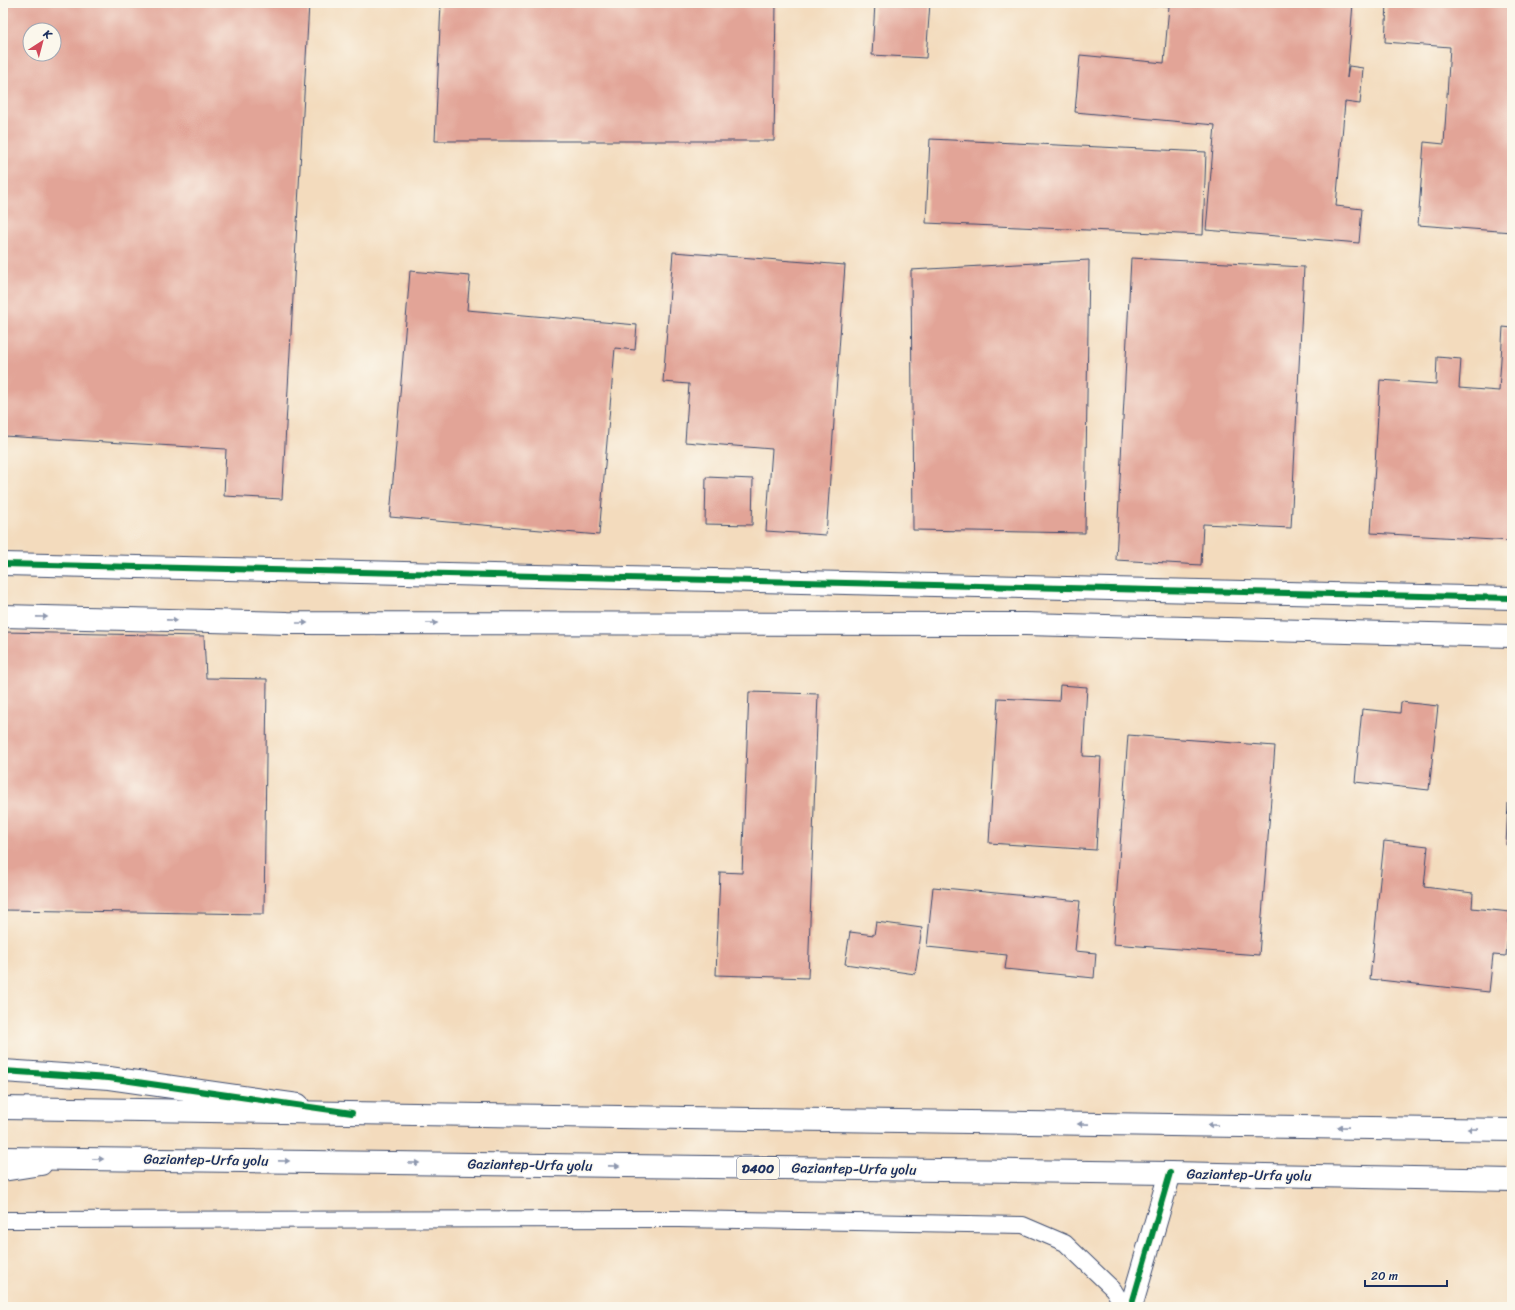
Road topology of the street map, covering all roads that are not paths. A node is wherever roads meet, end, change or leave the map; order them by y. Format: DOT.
graph roads {
  1 [pos="3,564"];
  2 [pos="1512,598"];
  3 [pos="3,616"];
  4 [pos="1512,636"];
  5 [pos="3,1071"];
  6 [pos="3,1108"];
  7 [pos="352,1113"];
  8 [pos="1512,1130"];
  9 [pos="3,1158"];
  10 [pos="77,1159"];
  11 [pos="3,1170"];
  12 [pos="1170,1173"];
  13 [pos="1512,1180"];
  14 [pos="3,1220"];
  15 [pos="1124,1307"];
  16 [pos="1131,1307"];
  1 -- 2 [label="main road"];
  3 -- 4 [label="main road, one-way"];
  5 -- 7 [label="main road"];
  6 -- 7 [label="main road"];
  8 -- 7 [label="main road, one-way"];
  9 -- 10 [label="main road, Gaziantep-Urfa yolu / D400"];
  10 -- 11 [label="main road"];
  10 -- 12 [label="main road, Gaziantep-Urfa yolu / D400, one-way"];
  12 -- 13 [label="main road, Gaziantep-Urfa yolu / D400"];
  12 -- 16 [label="main road"];
  14 -- 15 [label="lane"];
}
